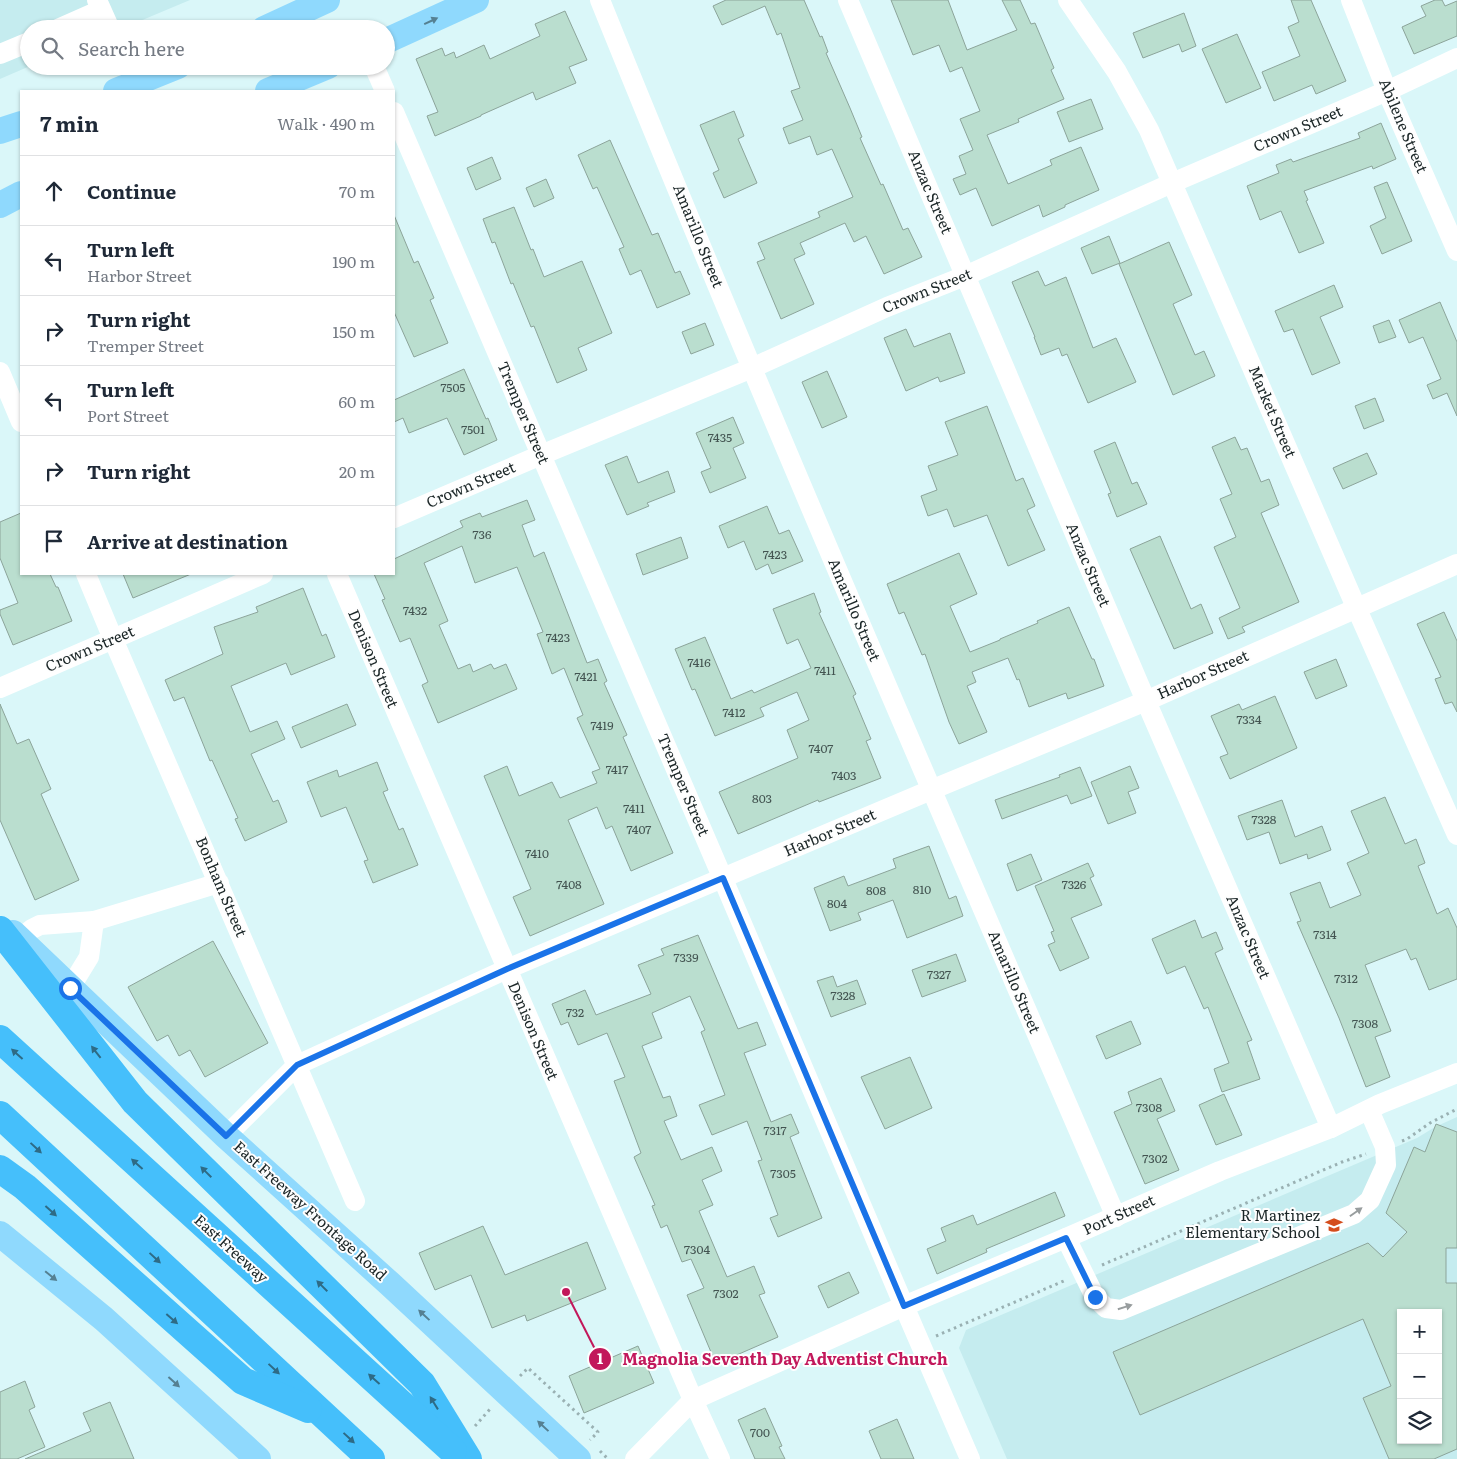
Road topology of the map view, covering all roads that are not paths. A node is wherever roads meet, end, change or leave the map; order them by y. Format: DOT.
graph roads {
  1 [pos="327,0"];
  2 [pos="476,0"];
  3 [pos="848,0"];
  4 [pos="1068,0"];
  5 [pos="1351,0"];
  6 [pos="606,2"];
  7 [pos="99,5"];
  8 [pos="73,20"];
  9 [pos="106,20"];
  10 [pos="284,20"];
  11 [pos="395,37"];
  12 [pos="20,46"];
  13 [pos="0,54"];
  14 [pos="1457,58"];
  15 [pos="152,75"];
  16 [pos="306,75"];
  17 [pos="378,75"];
  18 [pos="129,83"];
  19 [pos="270,90"];
  20 [pos="385,90"];
  21 [pos="1388,91"];
  22 [pos="395,117"];
  23 [pos="20,124"];
  24 [pos="0,131"];
  25 [pos="1172,184"];
  26 [pos="20,195"];
  27 [pos="0,205"];
  28 [pos="1457,251"];
  29 [pos="965,276"];
  30 [pos="752,368"];
  31 [pos="0,372"];
  32 [pos="20,420"];
  33 [pos="541,455"];
  34 [pos="395,518"];
  35 [pos="1457,564"];
  36 [pos="86,575"];
  37 [pos="261,575"];
  38 [pos="337,575"];
  39 [pos="1356,607"];
  40 [pos="113,639"];
  41 [pos="0,688"];
  42 [pos="1146,701"];
  43 [pos="931,790"];
  44 [pos="1457,835"];
  45 [pos="723,878"];
  46 [pos="219,883"];
  47 [pos="0,921"];
  48 [pos="94,921"];
  49 [pos="10,934"];
  50 [pos="507,969"];
  51 [pos="70,988"];
  52 [pos="0,1039"];
  53 [pos="297,1065"];
  54 [pos="1457,1073"];
  55 [pos="1369,1110"];
  56 [pos="0,1115"];
  57 [pos="1331,1128"];
  58 [pos="226,1136"];
  59 [pos="0,1169"];
  60 [pos="355,1201"];
  61 [pos="1116,1216"];
  62 [pos="0,1234"];
  63 [pos="1066,1238"];
  64 [pos="904,1306"];
  65 [pos="693,1400"];
  66 [pos="327,1417"];
  67 [pos="258,1459"];
  68 [pos="371,1459"];
  69 [pos="462,1459"];
  70 [pos="468,1459"];
  71 [pos="578,1459"];
  72 [pos="635,1459"];
  73 [pos="720,1459"];
  74 [pos="970,1459"];
  1 -- 10 [label="main road"];
  11 -- 2 [label="main road, one-way"];
  3 -- 29 [label="street, Anzac Street"];
  4 -- 25 [label="street, Market Street"];
  5 -- 21 [label="street, Abilene Street"];
  6 -- 30 [label="street, Amarillo Street"];
  7 -- 8 [label="street"];
  7 -- 9 [label="street"];
  12 -- 13 [label="street"];
  14 -- 21 [label="street, Crown Street"];
  15 -- 18 [label="main road"];
  16 -- 19 [label="main road"];
  17 -- 20 [label="street"];
  21 -- 25 [label="street, Crown Street"];
  21 -- 28 [label="street, Abilene Street"];
  22 -- 33 [label="street, Tremper Street"];
  23 -- 24 [label="main road"];
  25 -- 29 [label="street, Crown Street"];
  25 -- 39 [label="street, Market Street"];
  26 -- 27 [label="main road"];
  29 -- 30 [label="street, Crown Street"];
  29 -- 42 [label="street, Anzac Street"];
  30 -- 33 [label="street, Crown Street"];
  30 -- 43 [label="street, Amarillo Street"];
  31 -- 32 [label="street"];
  33 -- 34 [label="street, Crown Street"];
  33 -- 45 [label="street, Tremper Street"];
  35 -- 39 [label="street, Harbor Street"];
  36 -- 40 [label="street, Bonham Street"];
  37 -- 40 [label="street, Crown Street"];
  38 -- 50 [label="street, Denison Street"];
  39 -- 42 [label="street, Harbor Street"];
  39 -- 44 [label="street, Market Street"];
  40 -- 41 [label="street, Crown Street"];
  40 -- 46 [label="street, Bonham Street"];
  42 -- 43 [label="street, Harbor Street"];
  42 -- 57 [label="street, Anzac Street"];
  43 -- 45 [label="street, Harbor Street"];
  43 -- 61 [label="street, Amarillo Street"];
  45 -- 50 [label="street, Harbor Street"];
  45 -- 64 [label="street, Tremper Street"];
  46 -- 48 [label="street"];
  46 -- 53 [label="street, Bonham Street"];
  47 -- 49 [label="main road, East Freeway Frontage Road"];
  48 -- 49 [label="street"];
  48 -- 51 [label="street"];
  49 -- 51 [label="main road, East Freeway Frontage Road"];
  70 -- 49 [label="highway, one-way"];
  50 -- 53 [label="street, Harbor Street"];
  50 -- 65 [label="street, Denison Street"];
  51 -- 58 [label="main road, East Freeway Frontage Road"];
  69 -- 52 [label="highway, East Freeway, one-way"];
  53 -- 58 [label="street, Harbor Street"];
  53 -- 60 [label="street, Bonham Street"];
  54 -- 55 [label="street, Port Street"];
  55 -- 57 [label="street, Port Street"];
  63 -- 55 [label="street, one-way"];
  56 -- 66 [label="highway, one-way"];
  57 -- 61 [label="street, Port Street"];
  71 -- 58 [label="main road, East Freeway Frontage Road, one-way"];
  59 -- 66 [label="highway, one-way"];
  61 -- 63 [label="street, Port Street"];
  62 -- 67 [label="main road, one-way"];
  63 -- 64 [label="street, Port Street"];
  64 -- 65 [label="street, Port Street"];
  64 -- 74 [label="street, Tremper Street"];
  65 -- 72 [label="street, Port Street"];
  65 -- 73 [label="street, Denison Street"];
  66 -- 68 [label="highway, one-way"];
}
